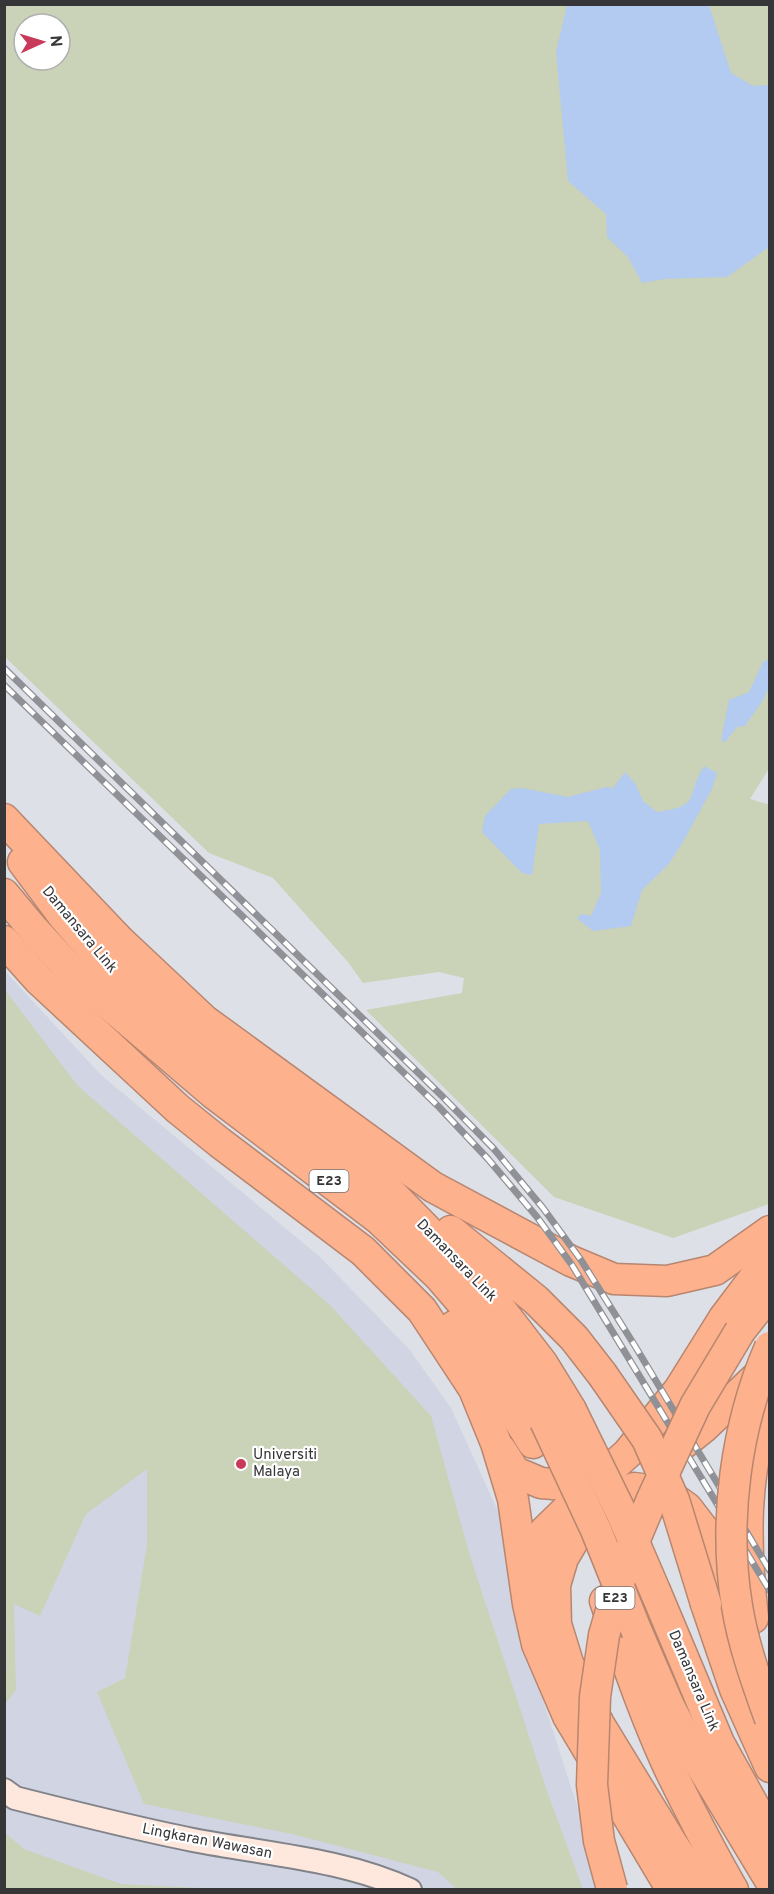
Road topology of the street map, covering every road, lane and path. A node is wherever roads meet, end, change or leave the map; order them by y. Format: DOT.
graph roads {
  1 [pos="4,819"];
  2 [pos="4,838"];
  3 [pos="4,894"];
  4 [pos="4,941"];
  5 [pos="77,977"];
  6 [pos="156,1087"];
  7 [pos="231,1131"];
  8 [pos="386,1188"];
  9 [pos="770,1231"];
  10 [pos="770,1257"];
  11 [pos="770,1293"];
  12 [pos="724,1318"];
  13 [pos="770,1347"];
  14 [pos="769,1366"];
  15 [pos="770,1402"];
  16 [pos="550,1424"];
  17 [pos="496,1443"];
  18 [pos="590,1487"];
  19 [pos="537,1644"];
  20 [pos="770,1673"];
  21 [pos="770,1710"];
  22 [pos="770,1719"];
  23 [pos="770,1767"];
  24 [pos="4,1790"];
  25 [pos="770,1835"];
  26 [pos="770,1880"];
  27 [pos="410,1890"];
  28 [pos="613,1890"];
  29 [pos="672,1890"];
  30 [pos="703,1890"];
  31 [pos="733,1890"];
  1 -- 9 [label="highway"];
  2 -- 8 [label="highway, Damansara Link / E23"];
  3 -- 5 [label="highway, Damansara Link / E23"];
  4 -- 6 [label="highway"];
  5 -- 7 [label="highway"];
  5 -- 16 [label="highway, Damansara Link / E23"];
  6 -- 7 [label="highway"];
  6 -- 17 [label="highway"];
  7 -- 16 [label="highway"];
  8 -- 16 [label="highway, Damansara Link / E23"];
  8 -- 23 [label="highway, bridge"];
  10 -- 12 [label="highway"];
  11 -- 28 [label="highway, E23, bridge"];
  12 -- 14 [label="highway"];
  12 -- 18 [label="highway"];
  13 -- 22 [label="highway, bridge"];
  14 -- 18 [label="highway"];
  15 -- 20 [label="highway"];
  16 -- 25 [label="highway, Damansara Link / E23, bridge"];
  16 -- 26 [label="highway, Damansara Link / E23, bridge"];
  16 -- 31 [label="highway"];
  17 -- 18 [label="highway"];
  17 -- 19 [label="highway"];
  18 -- 19 [label="highway"];
  19 -- 29 [label="highway"];
  21 -- 30 [label="highway"];
  24 -- 27 [label="street, Lingkaran Wawasan"];
}
